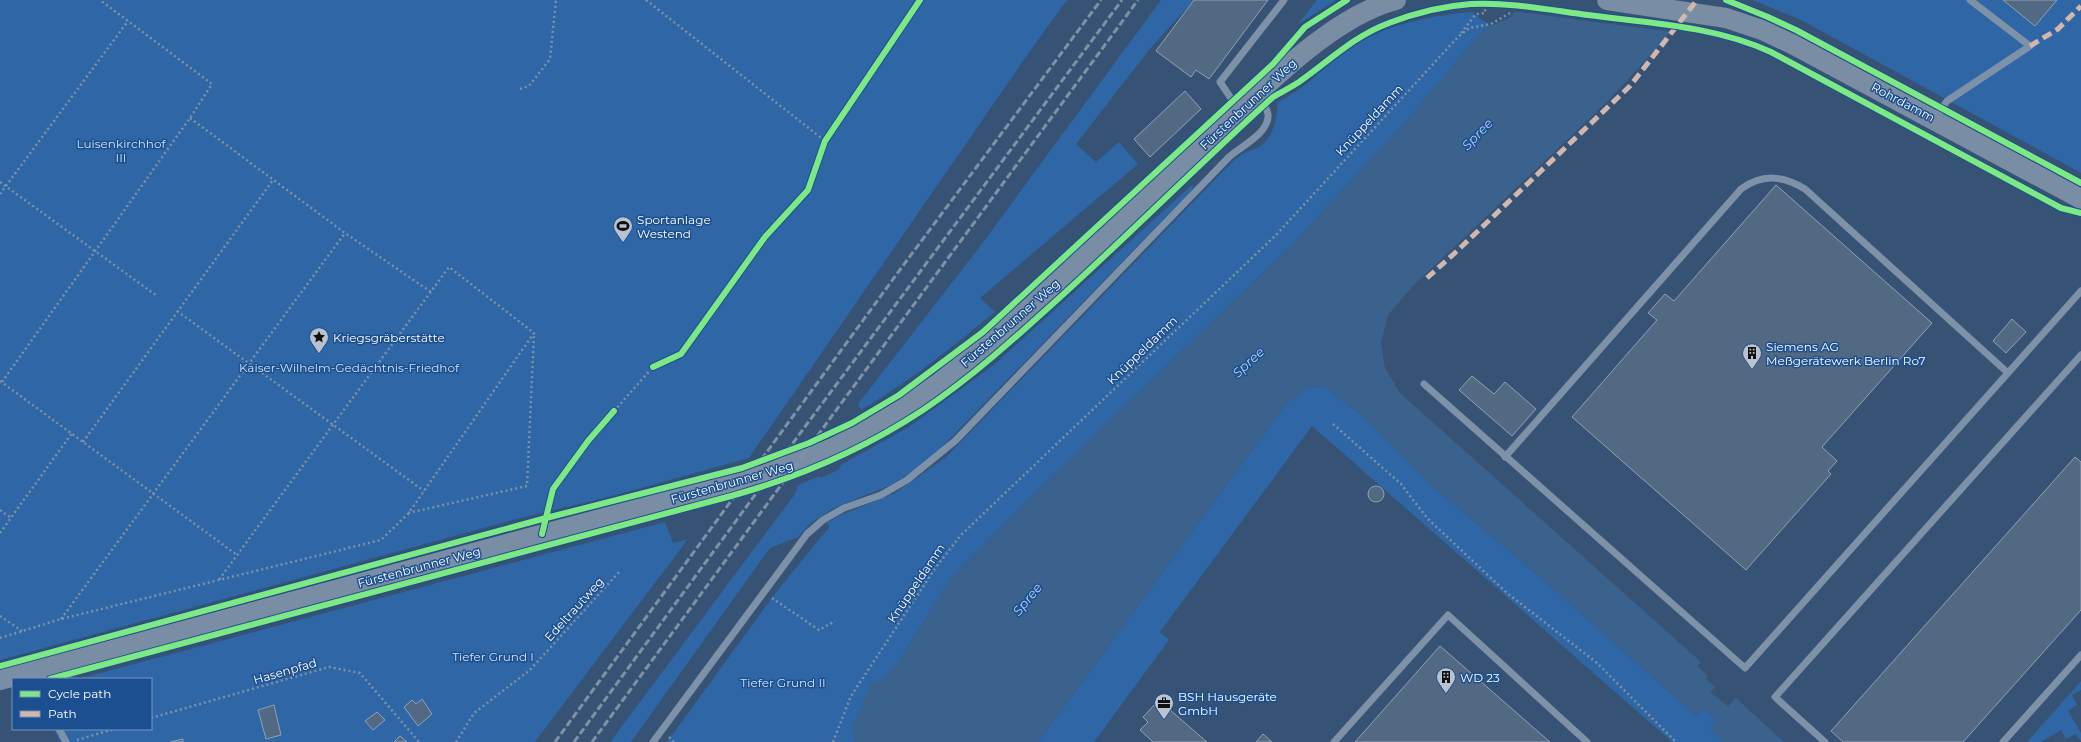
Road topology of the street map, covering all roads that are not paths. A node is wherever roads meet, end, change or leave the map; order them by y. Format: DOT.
graph roads {
  1 [pos="1284,0"];
  2 [pos="1396,0"];
  3 [pos="1607,0"];
  4 [pos="1970,0"];
  5 [pos="1257,95"];
  6 [pos="1240,111"];
  7 [pos="1934,119"];
  8 [pos="2081,199"];
  9 [pos="2079,296"];
  10 [pos="2081,354"];
  11 [pos="2008,373"];
  12 [pos="1424,384"];
  13 [pos="1505,457"];
  14 [pos="2081,655"];
  15 [pos="34,675"];
  16 [pos="12,678"];
  17 [pos="14,678"];
  18 [pos="0,680"];
  19 [pos="60,730"];
  20 [pos="66,742"];
  21 [pos="653,742"];
  22 [pos="1334,742"];
  23 [pos="1587,742"];
  24 [pos="1825,742"];
  25 [pos="2004,742"];
  1 -- 6 [label="lane"];
  2 -- 5 [label="main road, Fürstenbrunner Weg"];
  3 -- 7 [label="main road, Rohrdamm"];
  4 -- 7 [label="lane"];
  5 -- 6 [label="main road, Fürstenbrunner Weg"];
  5 -- 21 [label="lane"];
  6 -- 15 [label="main road, Fürstenbrunner Weg"];
  7 -- 8 [label="main road, Rohrdamm"];
  9 -- 11 [label="lane"];
  10 -- 24 [label="lane"];
  11 -- 13 [label="lane"];
  11 -- 13 [label="lane"];
  12 -- 13 [label="lane"];
  14 -- 25 [label="lane"];
  15 -- 17 [label="main road, Fürstenbrunner Weg"];
  16 -- 18 [label="main road, Fürstenbrunner Weg"];
  19 -- 20 [label="lane"];
  22 -- 23 [label="lane"];
}
